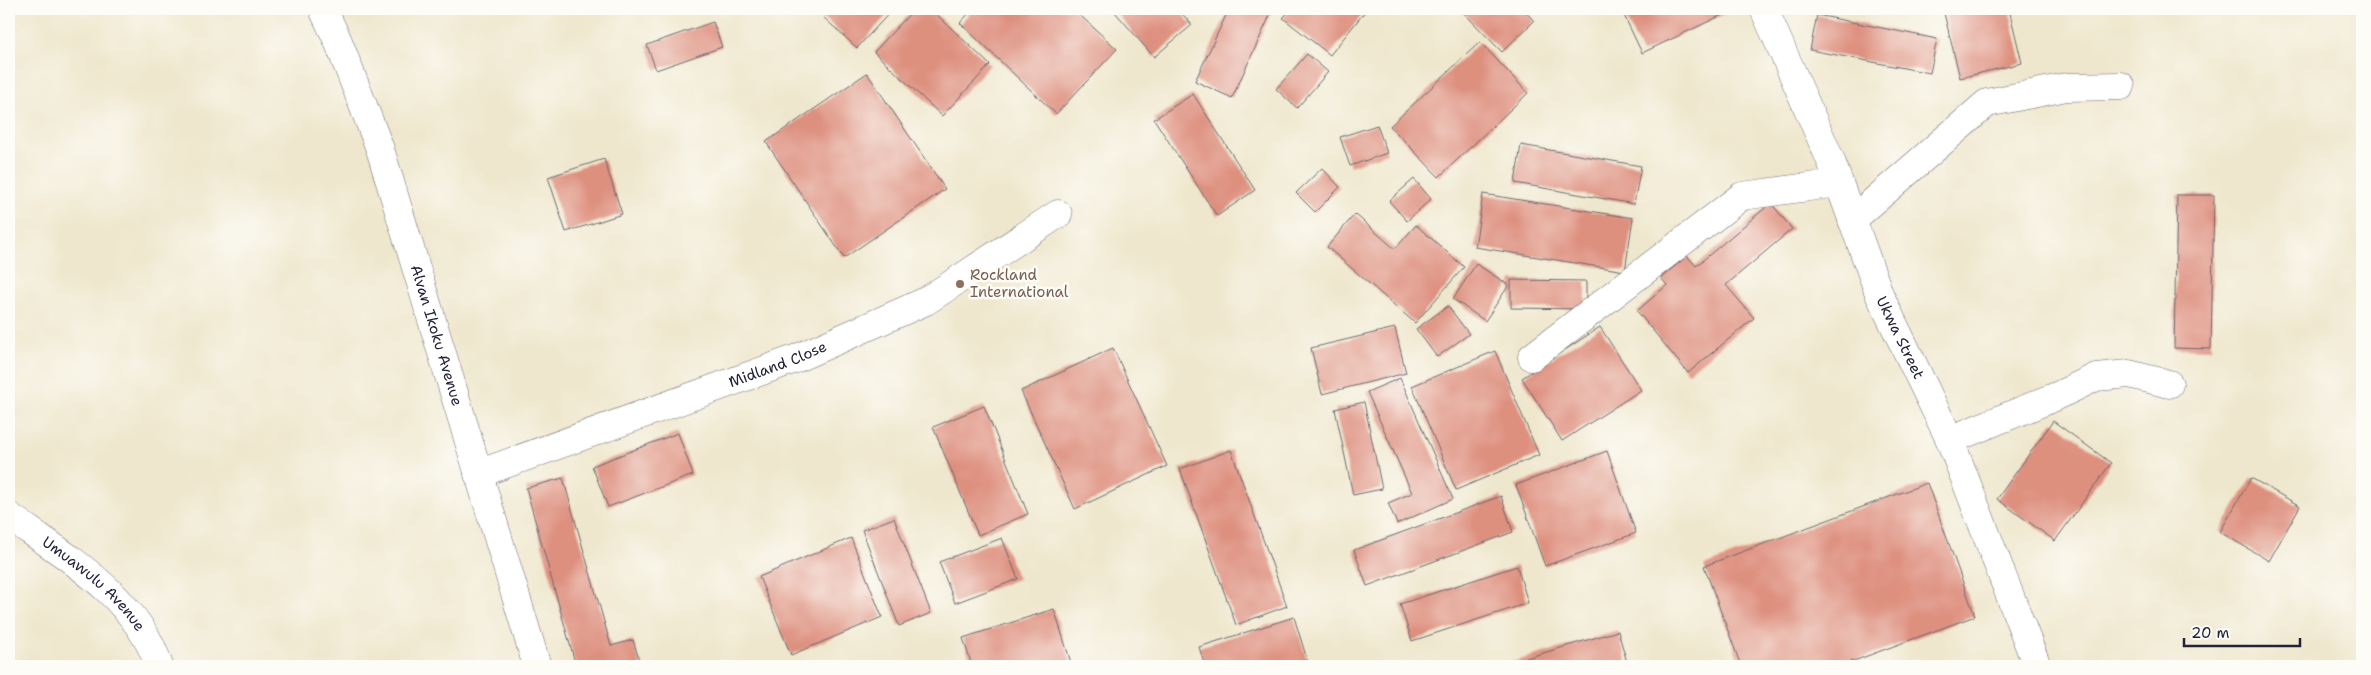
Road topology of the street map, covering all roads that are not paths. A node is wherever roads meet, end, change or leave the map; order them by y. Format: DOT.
graph roads {
  1 [pos="323,9"];
  2 [pos="1764,9"];
  3 [pos="2121,86"];
  4 [pos="1838,183"];
  5 [pos="1058,214"];
  6 [pos="1852,220"];
  7 [pos="1532,357"];
  8 [pos="2169,384"];
  9 [pos="1950,440"];
  10 [pos="478,474"];
  11 [pos="9,516"];
  12 [pos="159,666"];
  13 [pos="537,666"];
  14 [pos="2037,666"];
  1 -- 10 [label="street, Alvan Ikoku Avenue"];
  2 -- 4 [label="street, Ukwa Street"];
  3 -- 6 [label="street"];
  4 -- 6 [label="street, Ukwa Street"];
  4 -- 7 [label="street"];
  5 -- 10 [label="street, Midland Close"];
  6 -- 9 [label="street, Ukwa Street"];
  8 -- 9 [label="street"];
  9 -- 14 [label="street, Ukwa Street"];
  10 -- 13 [label="street, Alvan Ikoku Avenue"];
  11 -- 12 [label="street, Umuawulu Avenue"];
}
